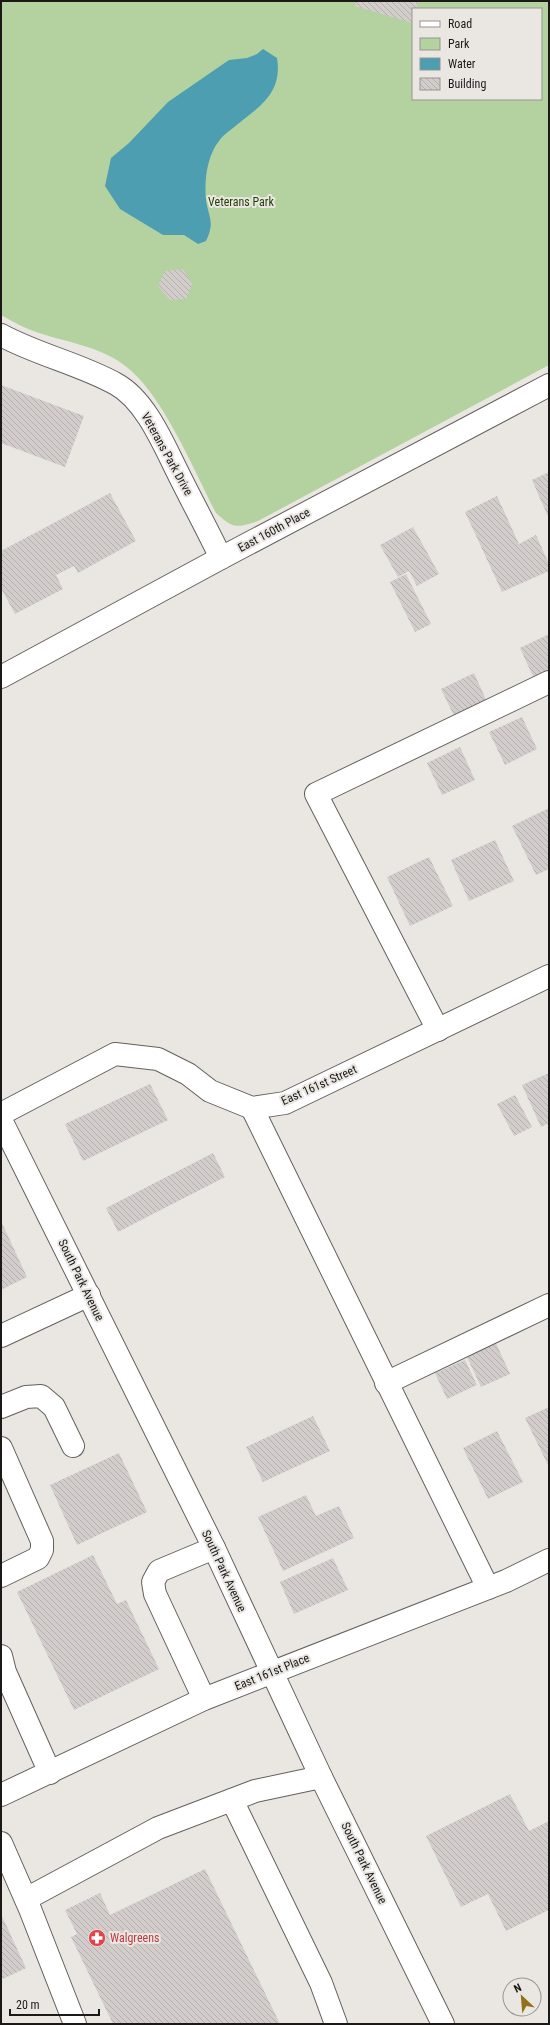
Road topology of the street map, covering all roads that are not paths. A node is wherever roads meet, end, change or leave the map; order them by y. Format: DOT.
graph roads {
  1 [pos="1,335"];
  2 [pos="549,385"];
  3 [pos="221,558"];
  4 [pos="1,677"];
  5 [pos="549,682"];
  6 [pos="549,976"];
  7 [pos="438,1030"];
  8 [pos="252,1108"];
  9 [pos="1,1114"];
  10 [pos="1,1120"];
  11 [pos="89,1295"];
  12 [pos="549,1305"];
  13 [pos="1,1336"];
  14 [pos="386,1383"];
  15 [pos="1,1407"];
  16 [pos="73,1446"];
  17 [pos="1,1448"];
  18 [pos="214,1548"];
  19 [pos="549,1560"];
  20 [pos="1,1576"];
  21 [pos="488,1588"];
  22 [pos="2,1667"];
  23 [pos="271,1672"];
  24 [pos="204,1699"];
  25 [pos="50,1773"];
  26 [pos="321,1777"];
  27 [pos="1,1795"];
  28 [pos="232,1800"];
  29 [pos="1,1843"];
  30 [pos="26,1899"];
  31 [pos="75,2024"];
  32 [pos="336,2024"];
  33 [pos="443,2024"];
  1 -- 3 [label="street, Veterans Park Drive"];
  2 -- 3 [label="street, East 160th Place"];
  3 -- 4 [label="street, East 160th Place"];
  5 -- 7 [label="street"];
  6 -- 7 [label="street, East 161st Street"];
  7 -- 8 [label="street, East 161st Street"];
  8 -- 9 [label="street"];
  8 -- 14 [label="street"];
  10 -- 11 [label="street, South Park Avenue"];
  11 -- 13 [label="street"];
  11 -- 18 [label="street, South Park Avenue"];
  12 -- 14 [label="street"];
  14 -- 21 [label="street"];
  15 -- 16 [label="street"];
  17 -- 20 [label="street"];
  18 -- 23 [label="street, South Park Avenue"];
  18 -- 24 [label="street"];
  19 -- 21 [label="street, East 161st Place"];
  21 -- 23 [label="street, East 161st Place"];
  22 -- 25 [label="street"];
  23 -- 24 [label="street, East 161st Place"];
  23 -- 26 [label="street, South Park Avenue"];
  24 -- 25 [label="street, East 161st Place"];
  25 -- 27 [label="street, East 161st Place"];
  26 -- 28 [label="street"];
  26 -- 33 [label="street, South Park Avenue"];
  28 -- 30 [label="street"];
  28 -- 32 [label="street"];
  29 -- 30 [label="street"];
  30 -- 31 [label="street"];
}
